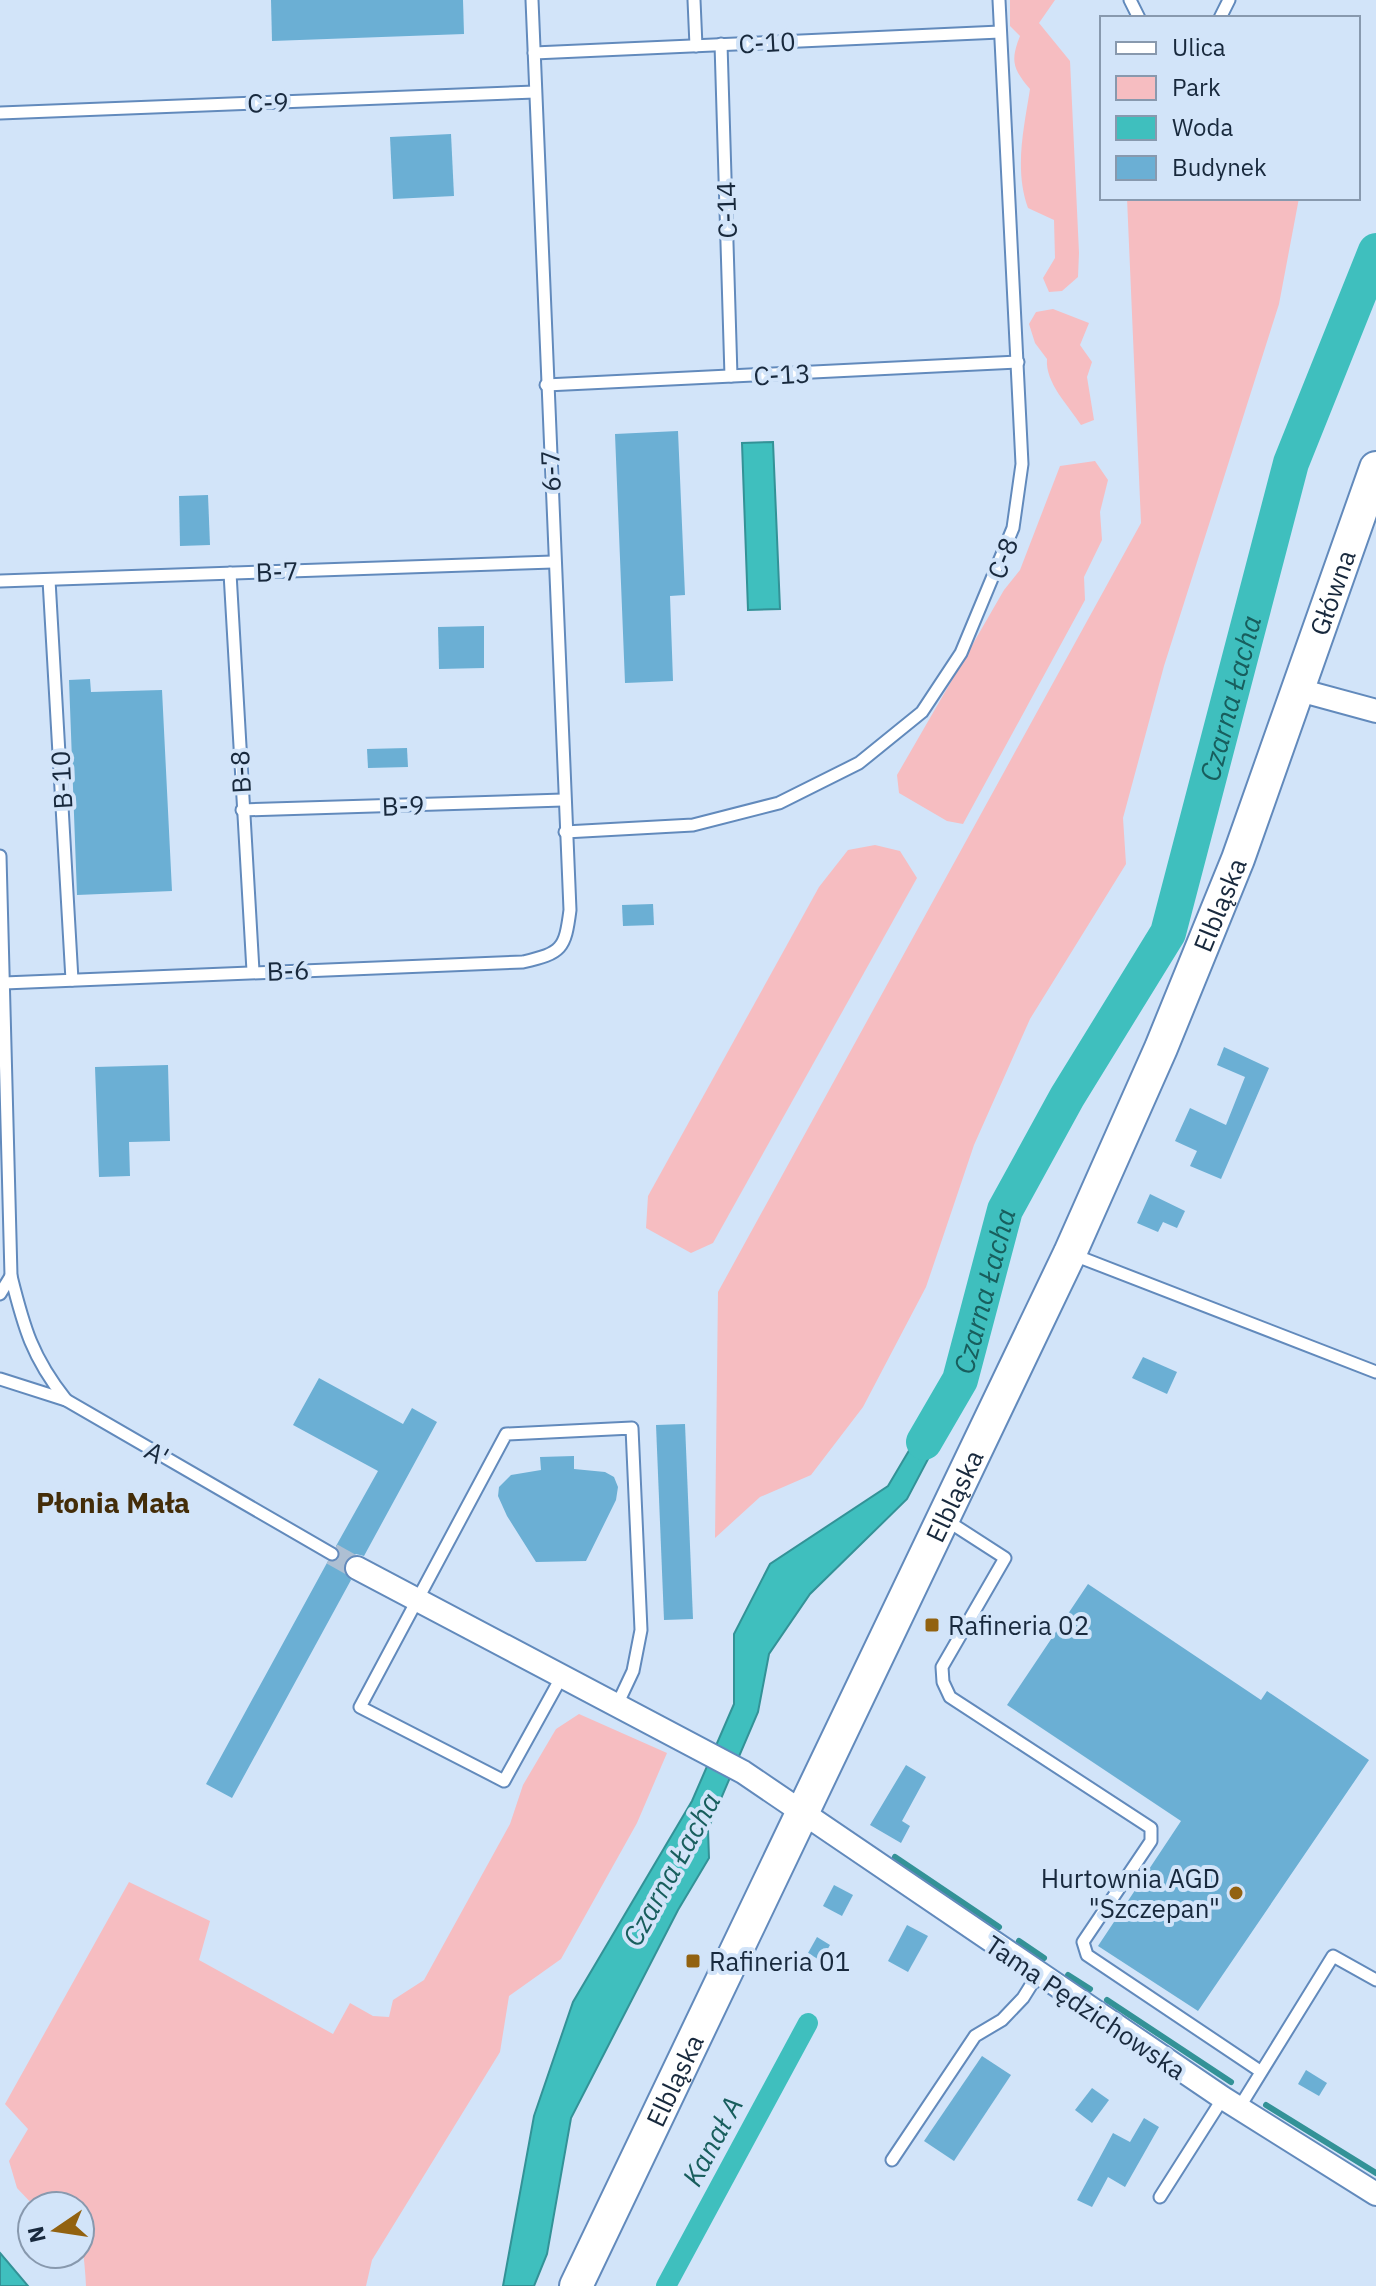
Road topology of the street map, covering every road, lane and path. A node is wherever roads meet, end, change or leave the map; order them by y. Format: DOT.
graph roads {
  1 [pos="532,0"];
  2 [pos="694,0"];
  3 [pos="999,0"];
  4 [pos="1000,32"];
  5 [pos="721,44"];
  6 [pos="696,46"];
  7 [pos="534,53"];
  8 [pos="535,92"];
  9 [pos="0,113"];
  10 [pos="1018,362"];
  11 [pos="731,376"];
  12 [pos="546,385"];
  13 [pos="1376,468"];
  14 [pos="553,562"];
  15 [pos="230,573"];
  16 [pos="49,580"];
  17 [pos="0,581"];
  18 [pos="1302,680"];
  19 [pos="1376,711"];
  20 [pos="563,800"];
  21 [pos="242,810"];
  22 [pos="565,832"];
  23 [pos="0,856"];
  24 [pos="566,941"];
  25 [pos="253,971"];
  26 [pos="72,980"];
  27 [pos="4,983"];
  28 [pos="1070,1253"];
  29 [pos="11,1276"];
  30 [pos="0,1294"];
  31 [pos="1376,1372"];
  32 [pos="0,1379"];
  33 [pos="66,1400"];
  34 [pos="941,1517"];
  35 [pos="332,1554"];
  36 [pos="357,1568"];
  37 [pos="416,1599"];
  38 [pos="562,1676"];
  39 [pos="617,1705"];
  40 [pos="801,1812"];
  41 [pos="1038,1974"];
  42 [pos="1376,1980"];
  43 [pos="1260,2071"];
  44 [pos="1231,2103"];
  45 [pos="892,2160"];
  46 [pos="1376,2194"];
  47 [pos="1160,2197"];
  48 [pos="576,2286"];
  1 -- 7 [label="lane, 6-7"];
  2 -- 6 [label="lane"];
  3 -- 4 [label="lane, C-8"];
  4 -- 5 [label="lane, C-10"];
  4 -- 10 [label="lane, C-8"];
  5 -- 6 [label="lane, C-10"];
  5 -- 11 [label="lane, C-14"];
  6 -- 7 [label="lane, C-10"];
  7 -- 8 [label="lane, 6-7"];
  8 -- 9 [label="lane, C-9"];
  8 -- 12 [label="lane, 6-7"];
  10 -- 11 [label="lane, C-13"];
  10 -- 22 [label="lane, C-8"];
  11 -- 12 [label="lane, C-13"];
  12 -- 14 [label="lane, 6-7"];
  13 -- 18 [label="main road, Główna"];
  14 -- 15 [label="lane, B-7"];
  14 -- 20 [label="lane, 6-7"];
  15 -- 16 [label="lane, B-7"];
  15 -- 21 [label="lane, B-8"];
  16 -- 17 [label="lane, B-7"];
  16 -- 26 [label="lane, B-10"];
  18 -- 19 [label="street"];
  18 -- 28 [label="main road, Elbląska"];
  20 -- 21 [label="lane, B-9"];
  20 -- 22 [label="lane, 6-7"];
  21 -- 25 [label="lane, B-8"];
  22 -- 24 [label="lane, 6-7"];
  23 -- 27 [label="lane, A'"];
  24 -- 25 [label="lane, B-6"];
  25 -- 26 [label="lane, B-6"];
  26 -- 27 [label="lane, B-6"];
  27 -- 29 [label="lane, A'"];
  28 -- 31 [label="lane"];
  28 -- 34 [label="main road, Elbląska"];
  29 -- 30 [label="lane"];
  29 -- 33 [label="lane, A'"];
  32 -- 33 [label="lane, A'"];
  33 -- 35 [label="lane, A'"];
  34 -- 40 [label="main road, Elbląska"];
  34 -- 43 [label="lane"];
  36 -- 37 [label="street, Tama Pędzichowska"];
  37 -- 38 [label="street, Tama Pędzichowska"];
  37 -- 38 [label="lane"];
  37 -- 39 [label="lane"];
  38 -- 39 [label="street, Tama Pędzichowska"];
  39 -- 40 [label="street, Tama Pędzichowska"];
  40 -- 41 [label="street, Tama Pędzichowska"];
  40 -- 48 [label="main road, Elbląska"];
  41 -- 44 [label="street, Tama Pędzichowska"];
  41 -- 45 [label="lane"];
  42 -- 43 [label="lane"];
  43 -- 44 [label="lane"];
  44 -- 46 [label="street, Tama Pędzichowska"];
  44 -- 47 [label="lane"];
}
